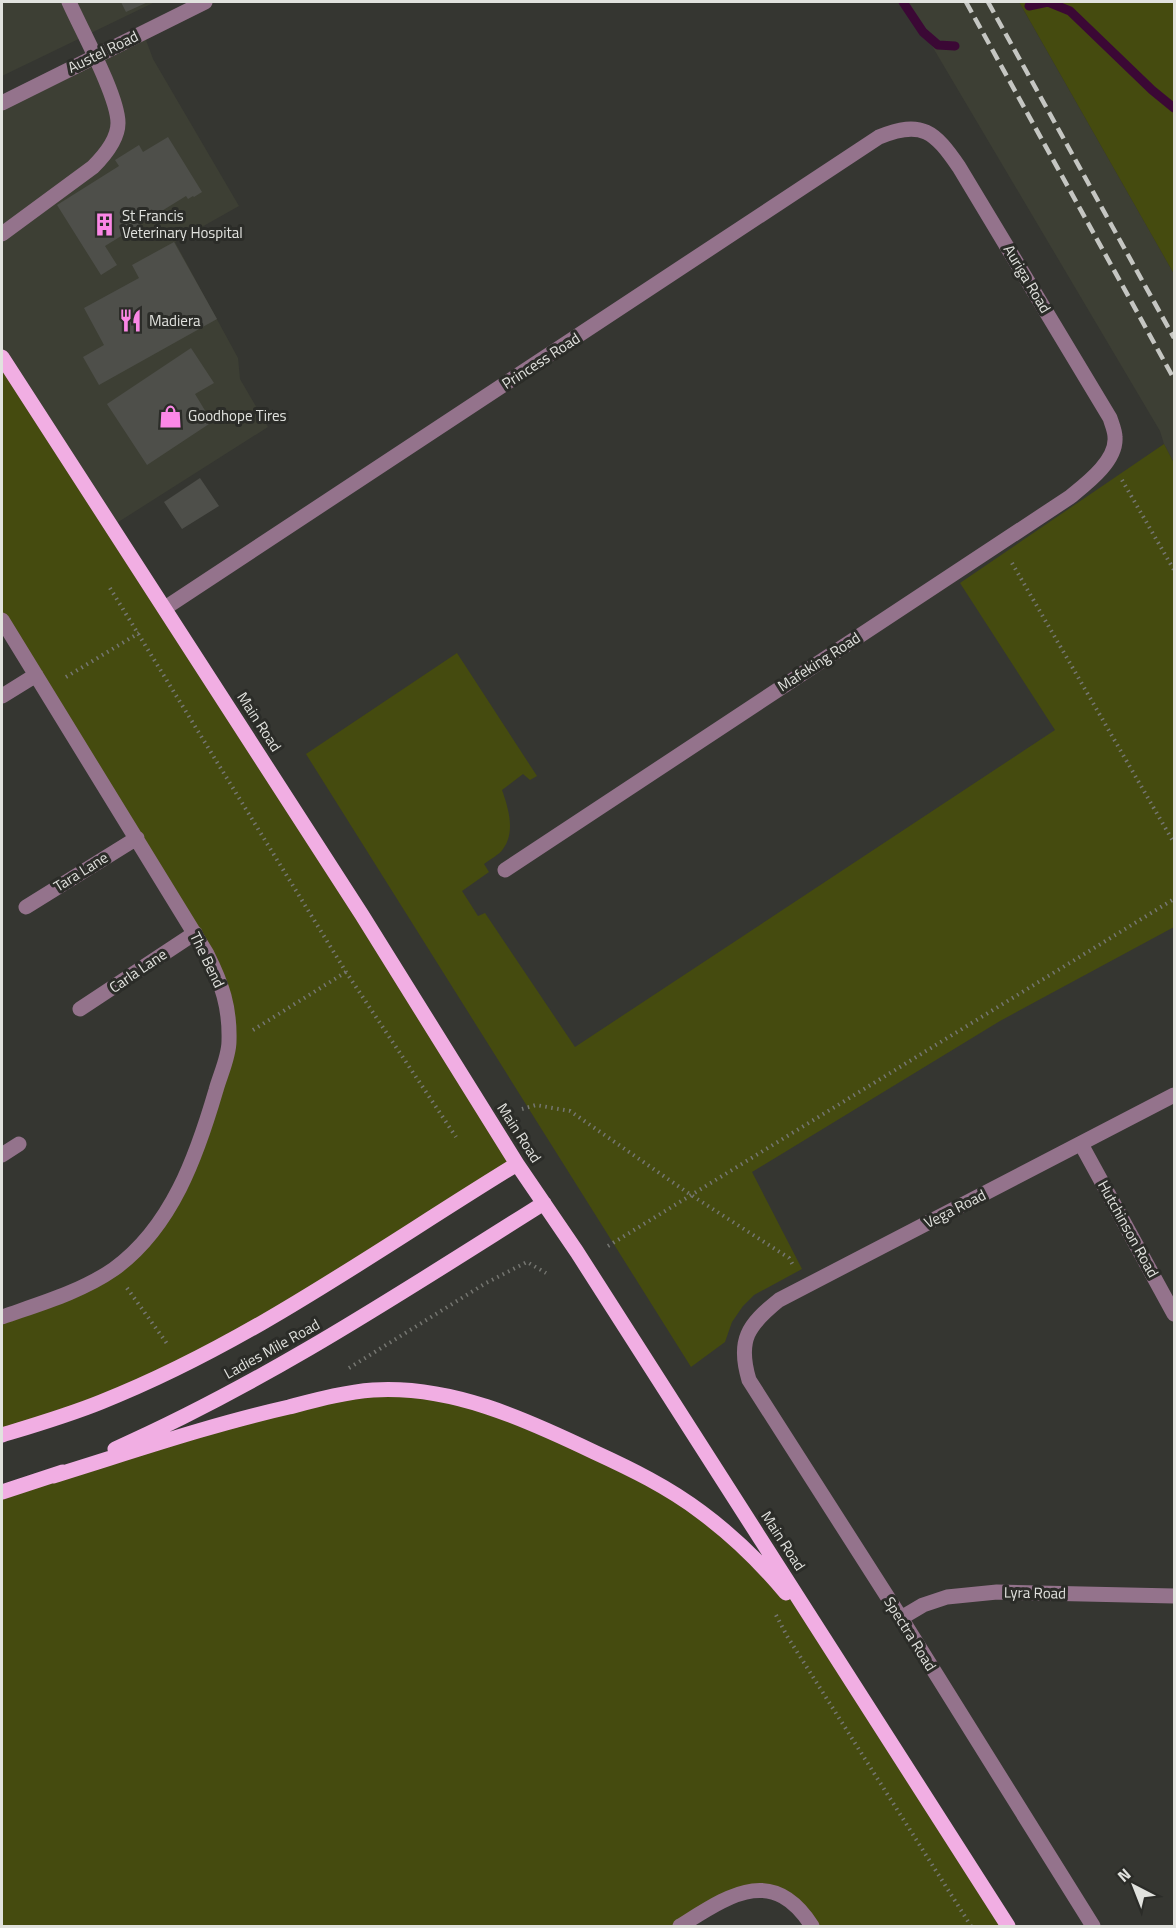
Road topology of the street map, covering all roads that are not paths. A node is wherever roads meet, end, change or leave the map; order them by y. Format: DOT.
graph roads {
  1 [pos="69,2"];
  2 [pos="205,2"];
  3 [pos="94,56"];
  4 [pos="2,103"];
  5 [pos="923,130"];
  6 [pos="2,234"];
  7 [pos="2,357"];
  8 [pos="1116,438"];
  9 [pos="165,608"];
  10 [pos="2,620"];
  11 [pos="36,675"];
  12 [pos="6,693"];
  13 [pos="136,838"];
  14 [pos="505,870"];
  15 [pos="26,907"];
  16 [pos="195,933"];
  17 [pos="80,1009"];
  18 [pos="1174,1095"];
  19 [pos="20,1144"];
  20 [pos="1081,1144"];
  21 [pos="2,1155"];
  22 [pos="517,1164"];
  23 [pos="544,1203"];
  24 [pos="1174,1314"];
  25 [pos="2,1317"];
  26 [pos="746,1337"];
  27 [pos="2,1435"];
  28 [pos="53,1476"];
  29 [pos="2,1492"];
  30 [pos="1174,1596"];
  31 [pos="901,1618"];
  32 [pos="828,1643"];
  33 [pos="680,1926"];
  34 [pos="812,1926"];
  35 [pos="1008,1926"];
  36 [pos="1094,1926"];
  1 -- 3 [label="street"];
  2 -- 3 [label="street, Austel Road"];
  3 -- 4 [label="street, Austel Road"];
  3 -- 6 [label="street"];
  5 -- 8 [label="street, Auriga Road"];
  5 -- 9 [label="street, Princess Road"];
  7 -- 9 [label="main road, Main Road"];
  8 -- 14 [label="street, Mafeking Road"];
  9 -- 22 [label="main road, Main Road"];
  10 -- 11 [label="street, The Bend"];
  11 -- 12 [label="street"];
  11 -- 13 [label="street, The Bend"];
  13 -- 15 [label="street, Tara Lane"];
  13 -- 16 [label="street, The Bend"];
  16 -- 17 [label="street, Carla Lane"];
  16 -- 25 [label="street, The Bend"];
  18 -- 20 [label="street, Vega Road"];
  19 -- 21 [label="street"];
  20 -- 24 [label="street, Hutchinson Road"];
  20 -- 26 [label="street, Vega Road"];
  22 -- 23 [label="main road, Main Road"];
  22 -- 27 [label="main road, Ladies Mile Road"];
  23 -- 28 [label="main road, Ladies Mile Road"];
  23 -- 32 [label="main road, Main Road"];
  26 -- 31 [label="street, Spectra Road"];
  28 -- 29 [label="main road, Ladies Mile Road"];
  28 -- 32 [label="main road"];
  30 -- 31 [label="street, Lyra Road"];
  31 -- 36 [label="street, Spectra Road"];
  32 -- 35 [label="main road, Main Road"];
  33 -- 34 [label="street"];
}
